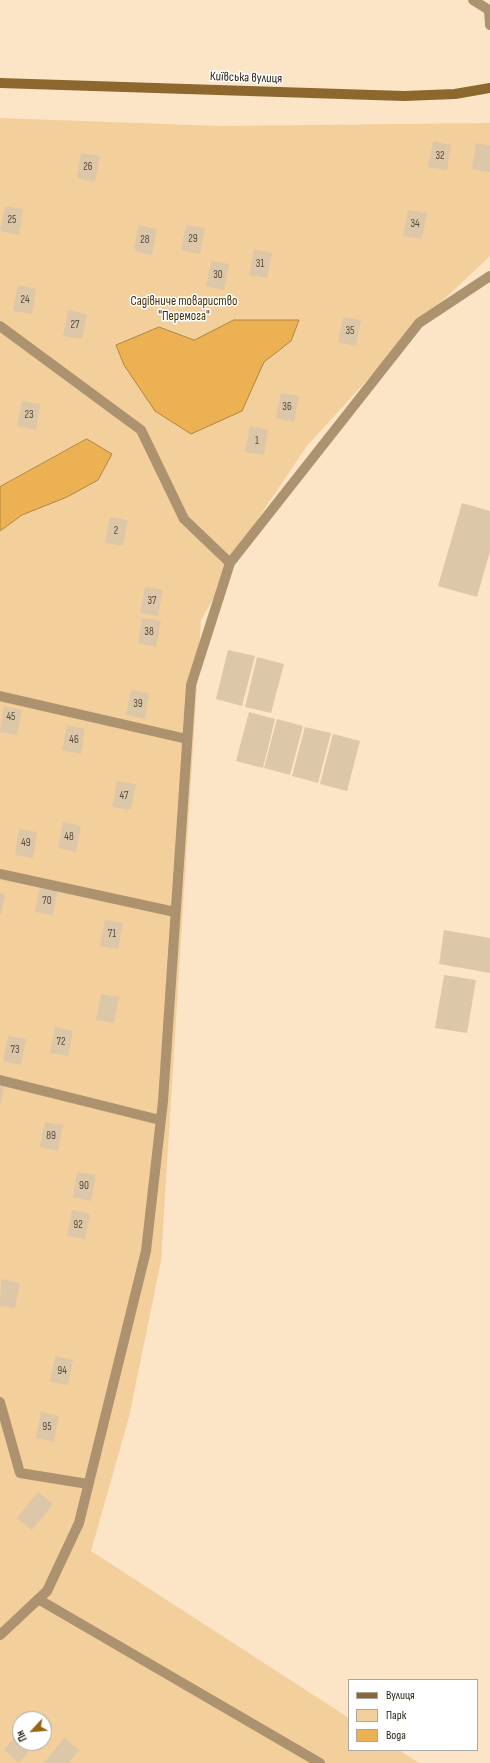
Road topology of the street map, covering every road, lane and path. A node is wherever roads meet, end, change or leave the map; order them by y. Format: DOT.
graph roads {
  1 [pos="473,0"];
  2 [pos="489,10"];
  3 [pos="490,25"];
  4 [pos="0,83"];
  5 [pos="490,88"];
  6 [pos="490,276"];
  7 [pos="0,326"];
  8 [pos="230,564"];
  9 [pos="0,696"];
  10 [pos="187,739"];
  11 [pos="0,874"];
  12 [pos="175,912"];
  13 [pos="0,1080"];
  14 [pos="160,1120"];
  15 [pos="0,1402"];
  16 [pos="88,1484"];
  17 [pos="38,1599"];
  18 [pos="0,1635"];
  19 [pos="320,1763"];
  1 -- 2 [label="street"];
  2 -- 3 [label="street"];
  4 -- 5 [label="main road, Київська вулиця"];
  6 -- 8 [label="street"];
  7 -- 8 [label="street"];
  8 -- 10 [label="street"];
  9 -- 10 [label="street"];
  10 -- 12 [label="street"];
  11 -- 12 [label="street"];
  12 -- 14 [label="street"];
  13 -- 14 [label="street"];
  14 -- 16 [label="street"];
  15 -- 16 [label="street"];
  16 -- 17 [label="street"];
  17 -- 18 [label="street"];
  17 -- 19 [label="street"];
}
